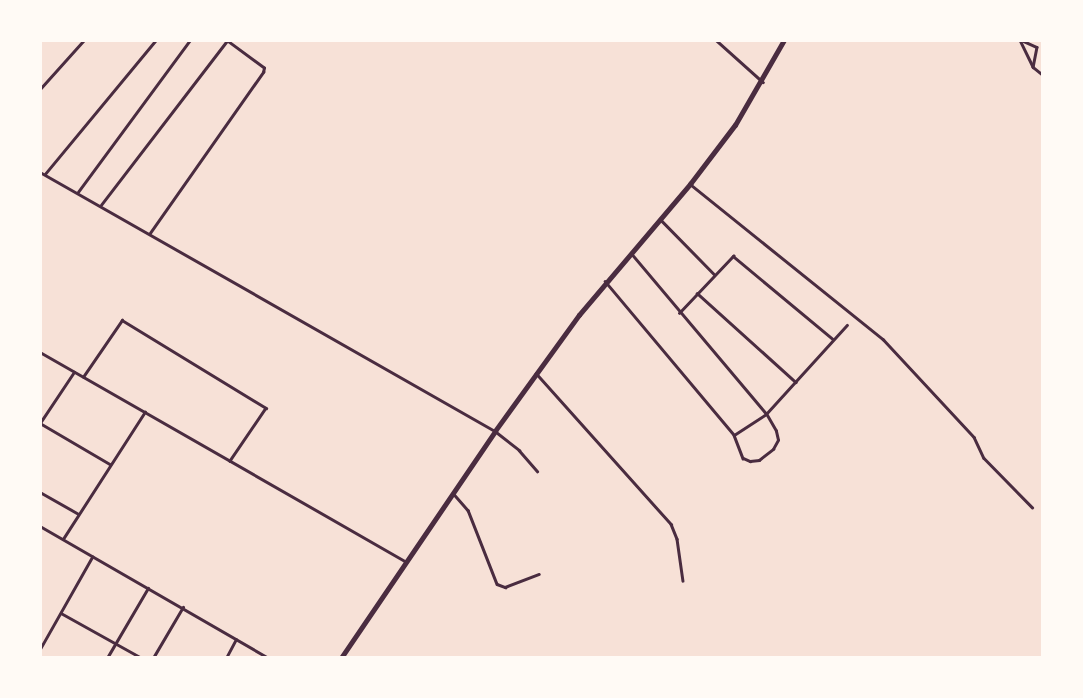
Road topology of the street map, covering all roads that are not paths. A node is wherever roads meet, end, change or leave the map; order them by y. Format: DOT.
graph roads {
  1 [pos="84,40"];
  2 [pos="156,40"];
  3 [pos="190,40"];
  4 [pos="716,40"];
  5 [pos="785,40"];
  6 [pos="1021,40"];
  7 [pos="226,41"];
  8 [pos="1033,67"];
  9 [pos="1043,75"];
  10 [pos="762,82"];
  11 [pos="40,89"];
  12 [pos="40,172"];
  13 [pos="45,174"];
  14 [pos="690,184"];
  15 [pos="78,192"];
  16 [pos="101,205"];
  17 [pos="660,219"];
  18 [pos="150,233"];
  19 [pos="631,252"];
  20 [pos="715,274"];
  21 [pos="605,281"];
  22 [pos="697,293"];
  23 [pos="679,313"];
  24 [pos="847,325"];
  25 [pos="833,339"];
  26 [pos="40,352"];
  27 [pos="74,372"];
  28 [pos="536,373"];
  29 [pos="83,377"];
  30 [pos="796,382"];
  31 [pos="145,412"];
  32 [pos="766,414"];
  33 [pos="40,423"];
  34 [pos="495,431"];
  35 [pos="734,435"];
  36 [pos="230,461"];
  37 [pos="111,464"];
  38 [pos="537,471"];
  39 [pos="40,492"];
  40 [pos="453,493"];
  41 [pos="1032,507"];
  42 [pos="78,514"];
  43 [pos="40,526"];
  44 [pos="63,539"];
  45 [pos="93,556"];
  46 [pos="406,562"];
  47 [pos="539,574"];
  48 [pos="683,581"];
  49 [pos="148,588"];
  50 [pos="183,607"];
  51 [pos="61,613"];
  52 [pos="237,639"];
  53 [pos="116,643"];
  54 [pos="40,649"];
  55 [pos="107,658"];
  56 [pos="142,658"];
  57 [pos="153,658"];
  58 [pos="226,658"];
  59 [pos="269,658"];
  60 [pos="341,658"];
  1 -- 11 [label="street"];
  2 -- 13 [label="street"];
  3 -- 15 [label="street"];
  4 -- 10 [label="street"];
  5 -- 10 [label="main road"];
  6 -- 8 [label="street"];
  6 -- 8 [label="street"];
  7 -- 16 [label="street"];
  7 -- 18 [label="street"];
  8 -- 9 [label="street"];
  10 -- 14 [label="main road"];
  12 -- 13 [label="street"];
  13 -- 15 [label="street"];
  14 -- 17 [label="main road"];
  14 -- 41 [label="street"];
  15 -- 16 [label="street"];
  16 -- 18 [label="street"];
  17 -- 19 [label="main road"];
  17 -- 20 [label="street"];
  18 -- 34 [label="street"];
  19 -- 21 [label="main road"];
  19 -- 23 [label="street"];
  20 -- 22 [label="street"];
  20 -- 25 [label="street"];
  21 -- 28 [label="main road"];
  21 -- 35 [label="street"];
  22 -- 23 [label="street"];
  22 -- 30 [label="street"];
  23 -- 32 [label="street"];
  24 -- 25 [label="street"];
  25 -- 30 [label="street"];
  26 -- 27 [label="street"];
  27 -- 29 [label="street"];
  27 -- 33 [label="street"];
  28 -- 34 [label="main road"];
  28 -- 48 [label="street"];
  29 -- 31 [label="street"];
  29 -- 36 [label="street"];
  30 -- 32 [label="street"];
  31 -- 36 [label="street"];
  31 -- 37 [label="street"];
  32 -- 35 [label="street"];
  32 -- 35 [label="street"];
  33 -- 37 [label="street"];
  34 -- 38 [label="street"];
  34 -- 40 [label="main road"];
  36 -- 46 [label="street"];
  37 -- 42 [label="street"];
  39 -- 42 [label="street"];
  40 -- 46 [label="main road"];
  40 -- 47 [label="street"];
  42 -- 44 [label="street"];
  43 -- 44 [label="street"];
  44 -- 45 [label="street"];
  45 -- 49 [label="street"];
  45 -- 51 [label="street"];
  46 -- 60 [label="main road"];
  49 -- 50 [label="street"];
  49 -- 53 [label="street"];
  50 -- 52 [label="street"];
  50 -- 57 [label="street"];
  51 -- 53 [label="street"];
  51 -- 54 [label="street"];
  52 -- 58 [label="street"];
  52 -- 59 [label="street"];
  53 -- 55 [label="street"];
  53 -- 56 [label="street"];
}
